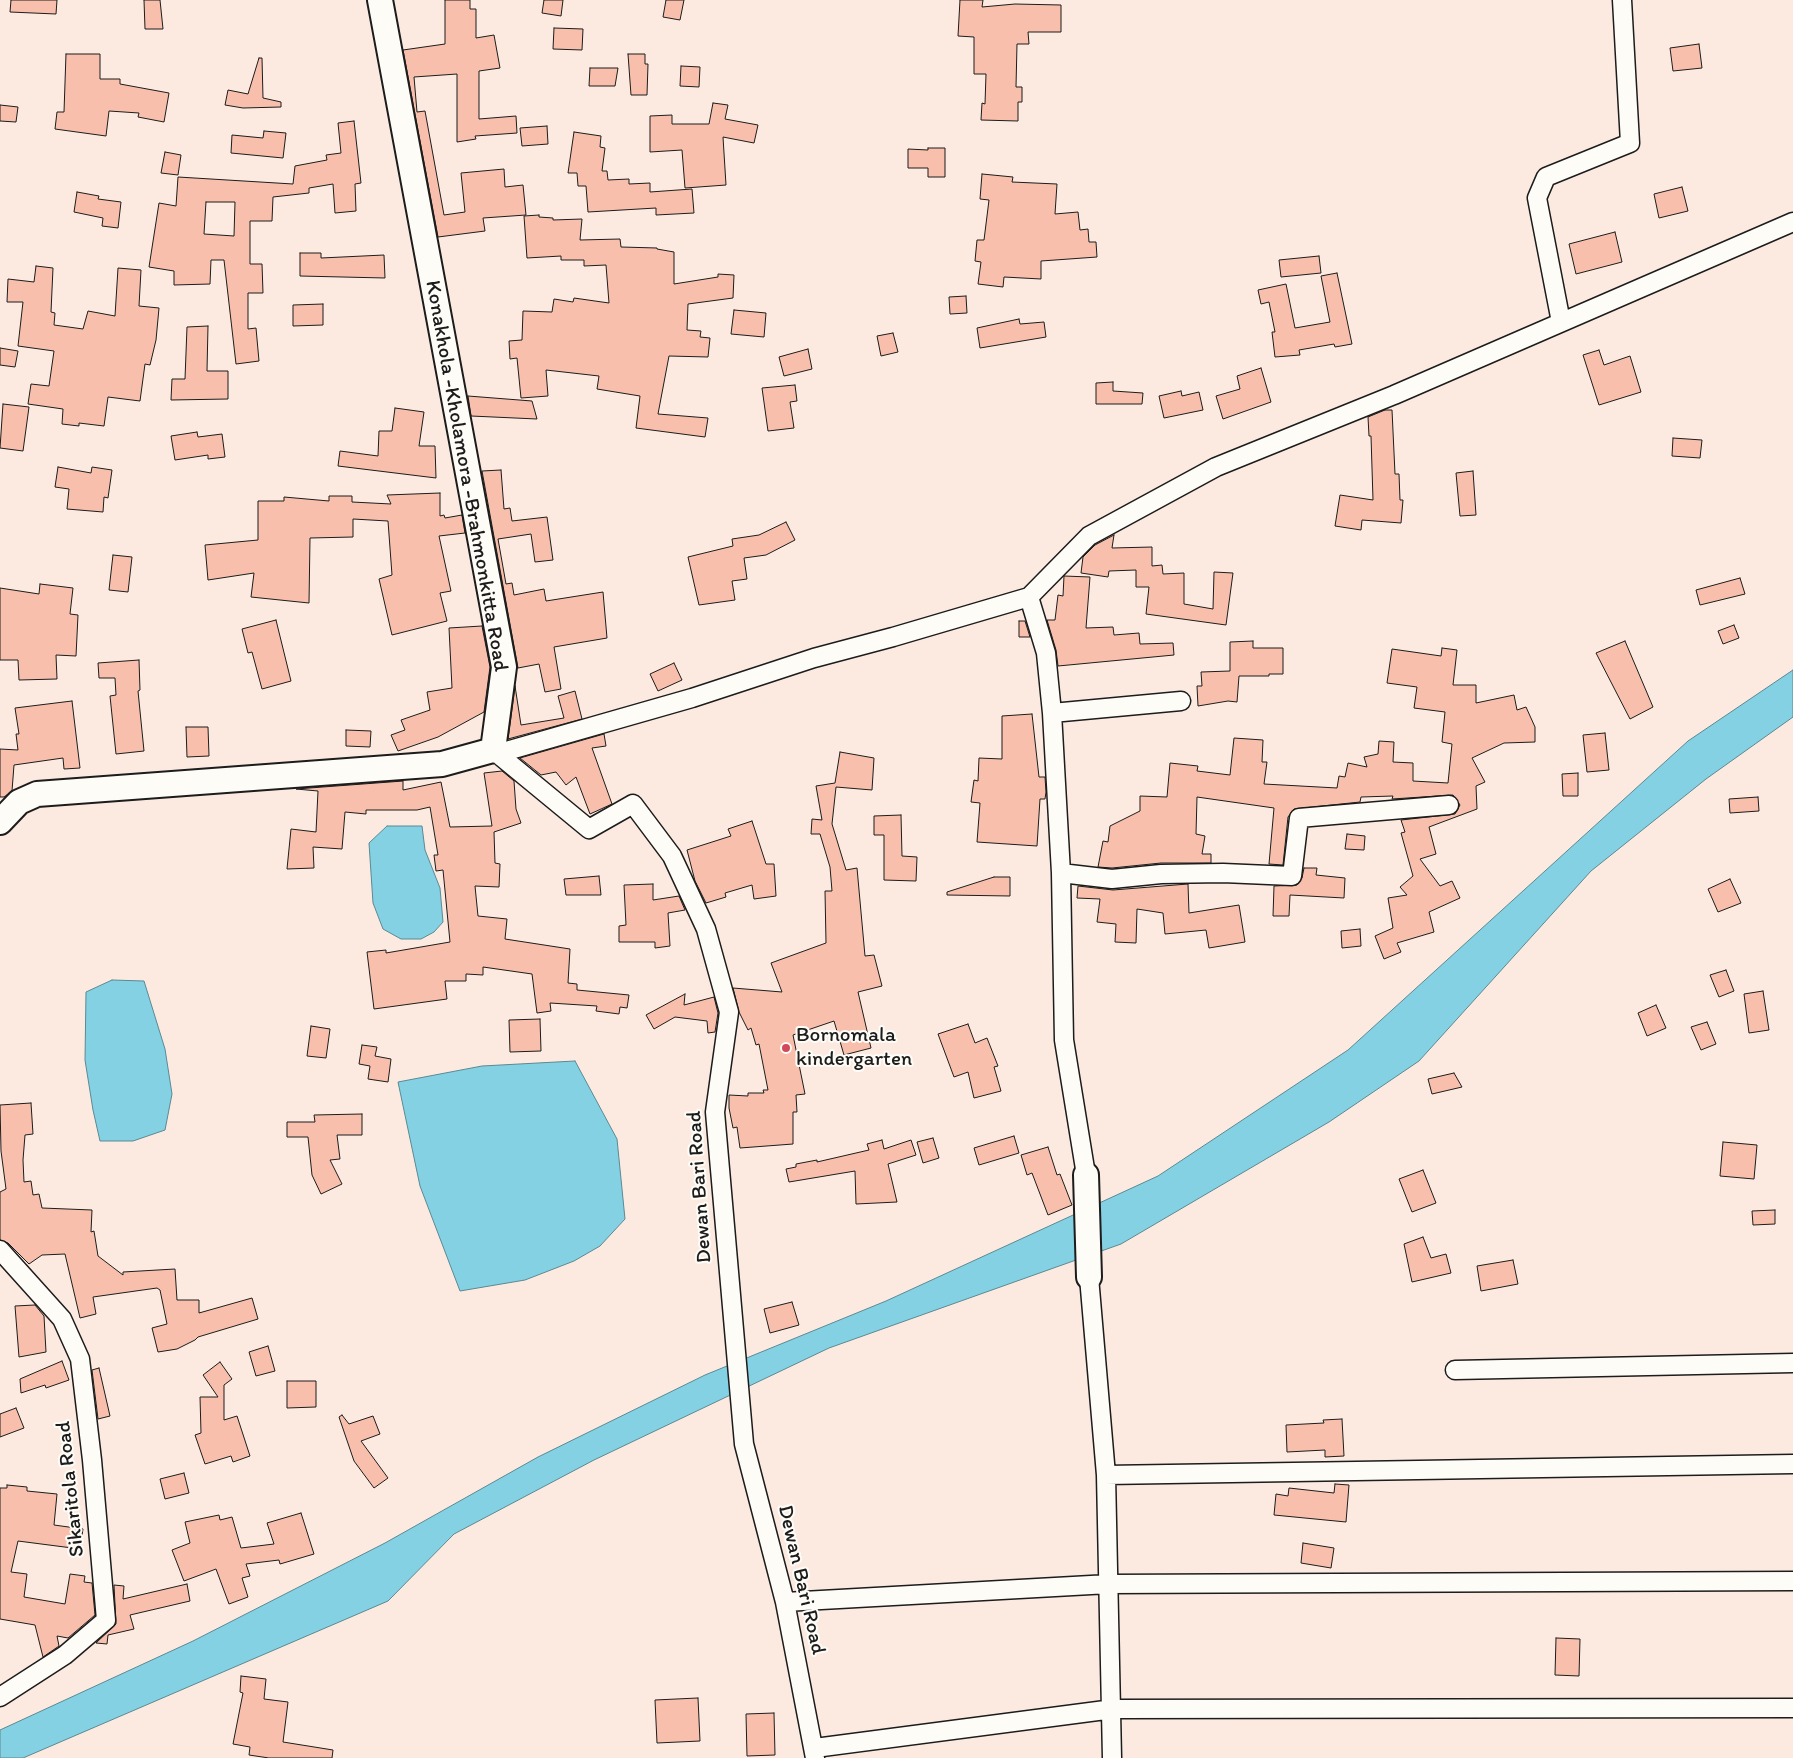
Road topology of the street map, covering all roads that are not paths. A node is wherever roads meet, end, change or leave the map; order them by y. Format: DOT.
graph roads {
  1 [pos="380,0"];
  2 [pos="1622,0"];
  3 [pos="1793,222"];
  4 [pos="1561,322"];
  5 [pos="1029,597"];
  6 [pos="1181,701"];
  7 [pos="1052,713"];
  8 [pos="494,752"];
  9 [pos="1449,804"];
  10 [pos="0,822"];
  11 [pos="1061,873"];
  12 [pos="1086,1175"];
  13 [pos="0,1250"];
  14 [pos="1089,1277"];
  15 [pos="1793,1363"];
  16 [pos="1454,1370"];
  17 [pos="1793,1464"];
  18 [pos="1106,1474"];
  19 [pos="1793,1581"];
  20 [pos="1110,1584"];
  21 [pos="785,1602"];
  22 [pos="0,1697"];
  23 [pos="1112,1708"];
  24 [pos="1793,1708"];
  25 [pos="815,1753"];
  26 [pos="1112,1758"];
  1 -- 8 [label="main road, Konakhola -Kholamora -Brahmonkitta Road"];
  2 -- 4 [label="street"];
  3 -- 4 [label="street"];
  4 -- 5 [label="street"];
  5 -- 7 [label="street"];
  5 -- 8 [label="street"];
  6 -- 7 [label="street"];
  7 -- 11 [label="street"];
  8 -- 10 [label="main road"];
  8 -- 21 [label="street, Dewan Bari Road"];
  9 -- 11 [label="street"];
  11 -- 12 [label="street"];
  12 -- 14 [label="main road"];
  13 -- 22 [label="street, Sikaritola Road"];
  14 -- 18 [label="street"];
  15 -- 16 [label="street"];
  17 -- 18 [label="street"];
  18 -- 20 [label="street"];
  19 -- 20 [label="street"];
  20 -- 21 [label="street"];
  20 -- 23 [label="street"];
  21 -- 25 [label="street, Dewan Bari Road"];
  23 -- 24 [label="street"];
  23 -- 25 [label="street"];
  23 -- 26 [label="street"];
}
